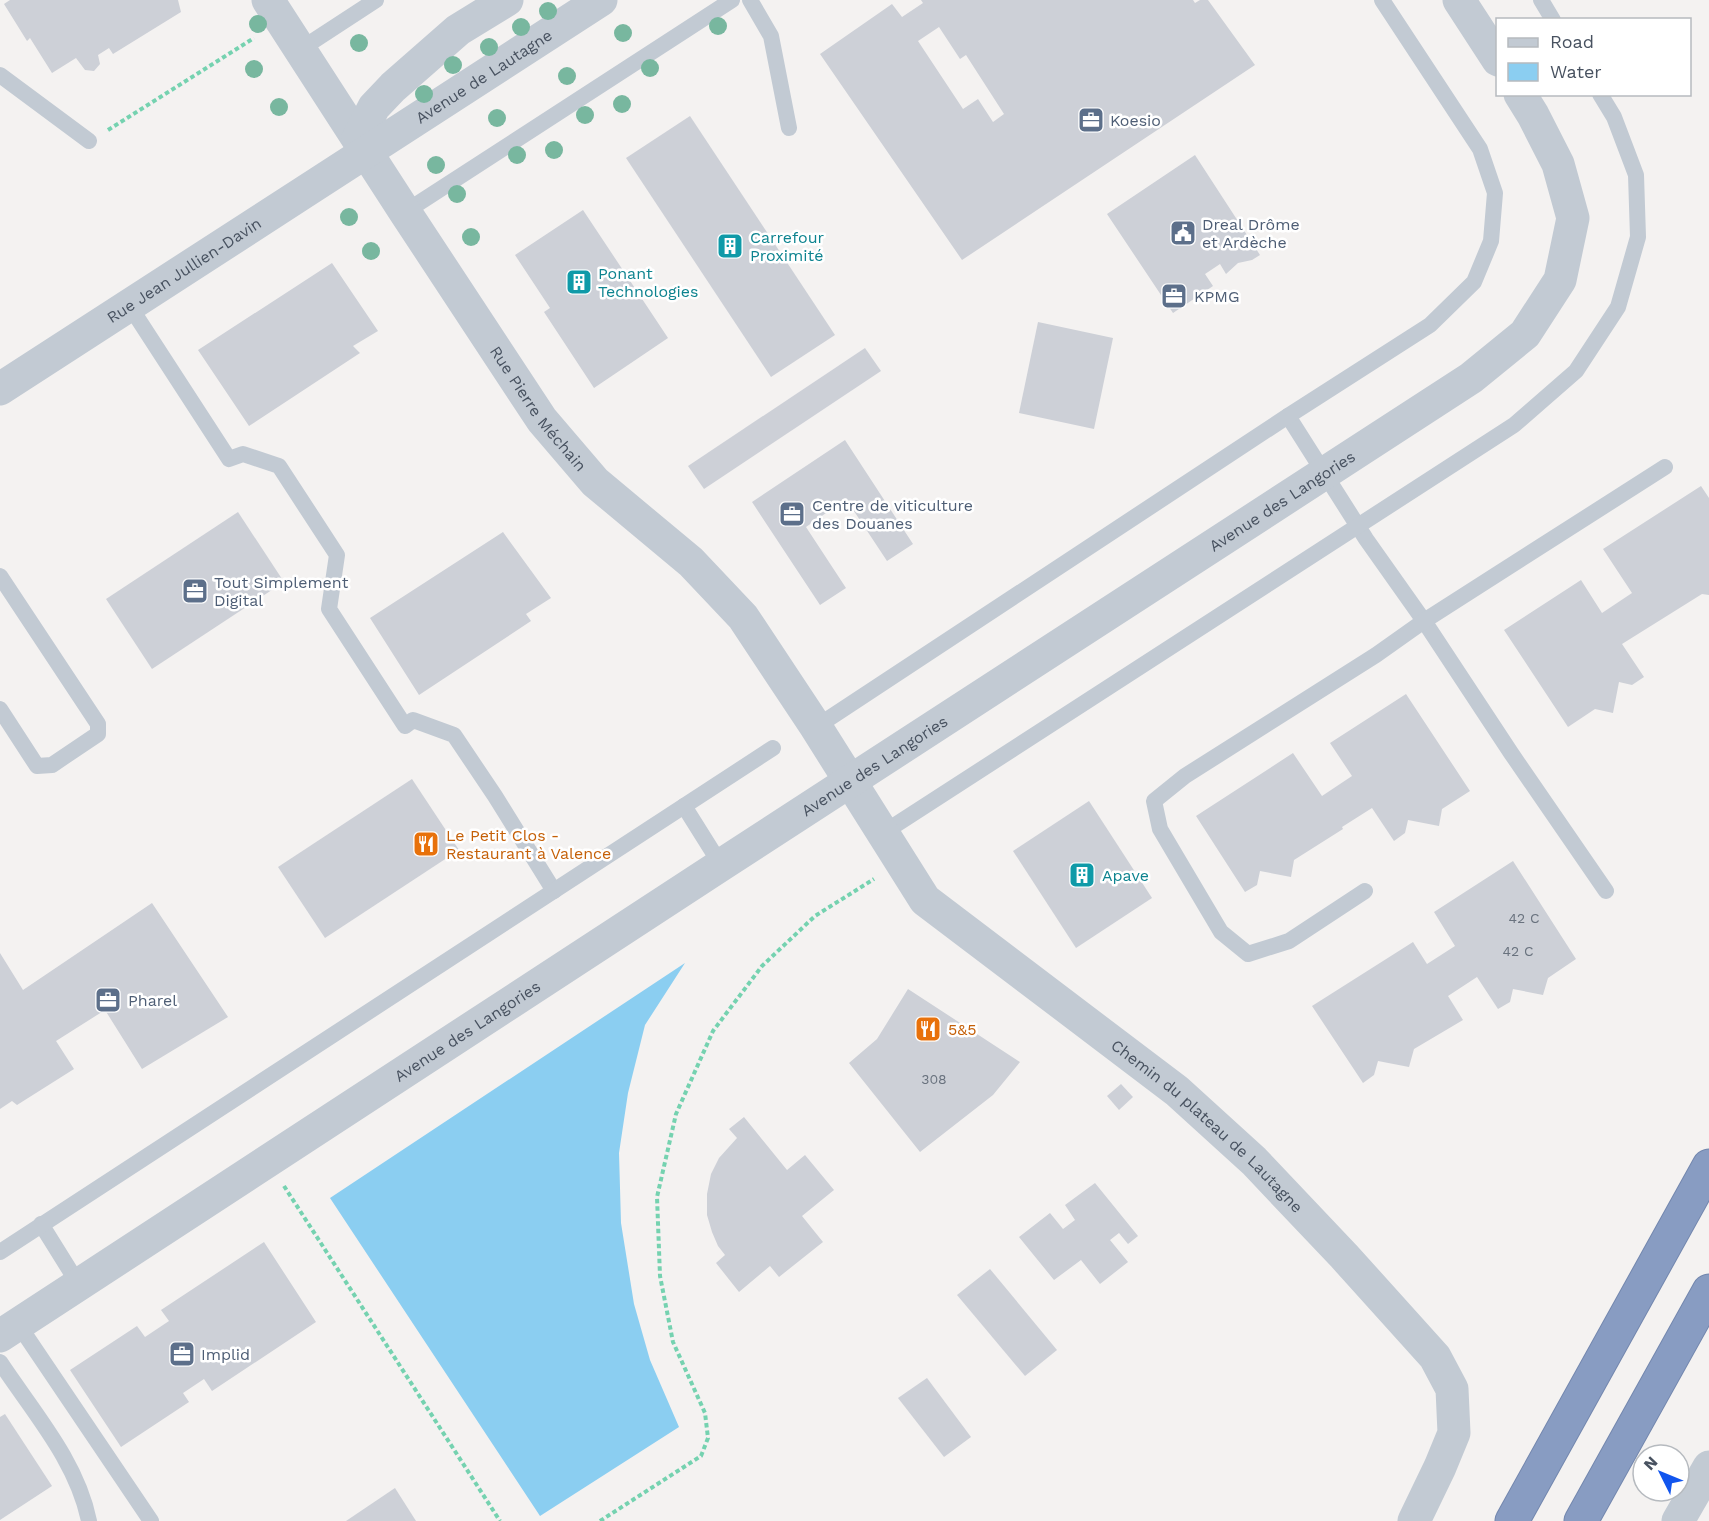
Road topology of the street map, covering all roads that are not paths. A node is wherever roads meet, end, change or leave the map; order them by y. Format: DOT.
graph roads {
  1 [pos="376,0"];
  2 [pos="507,0"];
  3 [pos="601,0"];
  4 [pos="732,0"];
  5 [pos="750,0"];
  6 [pos="1382,0"];
  7 [pos="1459,0"];
  8 [pos="1541,0"];
  9 [pos="275,10"];
  10 [pos="1552,18"];
  11 [pos="301,49"];
  12 [pos="1496,58"];
  13 [pos="0,75"];
  14 [pos="1521,96"];
  15 [pos="1601,96"];
  16 [pos="789,128"];
  17 [pos="89,141"];
  18 [pos="363,145"];
  19 [pos="405,212"];
  20 [pos="129,305"];
  21 [pos="0,389"];
  22 [pos="1288,416"];
  23 [pos="1665,467"];
  24 [pos="1324,473"];
  25 [pos="1358,527"];
  26 [pos="0,576"];
  27 [pos="1424,621"];
  28 [pos="0,709"];
  29 [pos="816,727"];
  30 [pos="773,748"];
  31 [pos="850,782"];
  32 [pos="684,806"];
  33 [pos="883,833"];
  34 [pos="721,865"];
  35 [pos="554,891"];
  36 [pos="1365,891"];
  37 [pos="1606,891"];
  38 [pos="1709,1166"];
  39 [pos="41,1224"];
  40 [pos="0,1252"];
  41 [pos="79,1285"];
  42 [pos="1709,1291"];
  43 [pos="9,1330"];
  44 [pos="0,1362"];
  45 [pos="1709,1467"];
  46 [pos="89,1521"];
  47 [pos="151,1521"];
  48 [pos="1414,1521"];
  49 [pos="1512,1521"];
  50 [pos="1581,1521"];
  51 [pos="1678,1521"];
  1 -- 11 [label="lane"];
  2 -- 18 [label="street"];
  3 -- 18 [label="street, Avenue de Lautagne"];
  4 -- 19 [label="lane"];
  5 -- 16 [label="lane"];
  6 -- 22 [label="lane"];
  7 -- 12 [label="street"];
  8 -- 10 [label="lane"];
  9 -- 11 [label="street, Rue Pierre Méchain"];
  11 -- 18 [label="street, Rue Pierre Méchain"];
  13 -- 17 [label="lane"];
  14 -- 24 [label="street, Avenue des Langories"];
  15 -- 25 [label="lane"];
  18 -- 19 [label="street, Rue Pierre Méchain"];
  18 -- 20 [label="street, Rue Jean Jullien-Davin"];
  19 -- 29 [label="street, Rue Pierre Méchain"];
  20 -- 21 [label="street, Rue Jean Jullien-Davin"];
  20 -- 35 [label="lane"];
  22 -- 24 [label="lane"];
  22 -- 29 [label="lane"];
  23 -- 27 [label="lane"];
  24 -- 25 [label="lane"];
  24 -- 31 [label="street, Avenue des Langories"];
  25 -- 27 [label="lane"];
  25 -- 33 [label="lane"];
  26 -- 28 [label="lane"];
  27 -- 36 [label="lane"];
  27 -- 37 [label="lane"];
  29 -- 31 [label="street, Rue Pierre Méchain"];
  30 -- 32 [label="lane"];
  31 -- 33 [label="street, Chemin du plateau de Lautagne"];
  31 -- 34 [label="street, Avenue des Langories"];
  32 -- 34 [label="lane"];
  32 -- 35 [label="lane"];
  33 -- 48 [label="street, Chemin du plateau de Lautagne"];
  34 -- 41 [label="street, Avenue des Langories"];
  35 -- 39 [label="lane"];
  38 -- 49 [label="highway"];
  39 -- 40 [label="lane"];
  39 -- 41 [label="lane"];
  41 -- 43 [label="street, Avenue des Langories"];
  42 -- 50 [label="highway"];
  43 -- 47 [label="lane"];
  44 -- 46 [label="lane"];
  45 -- 51 [label="street"];
}
